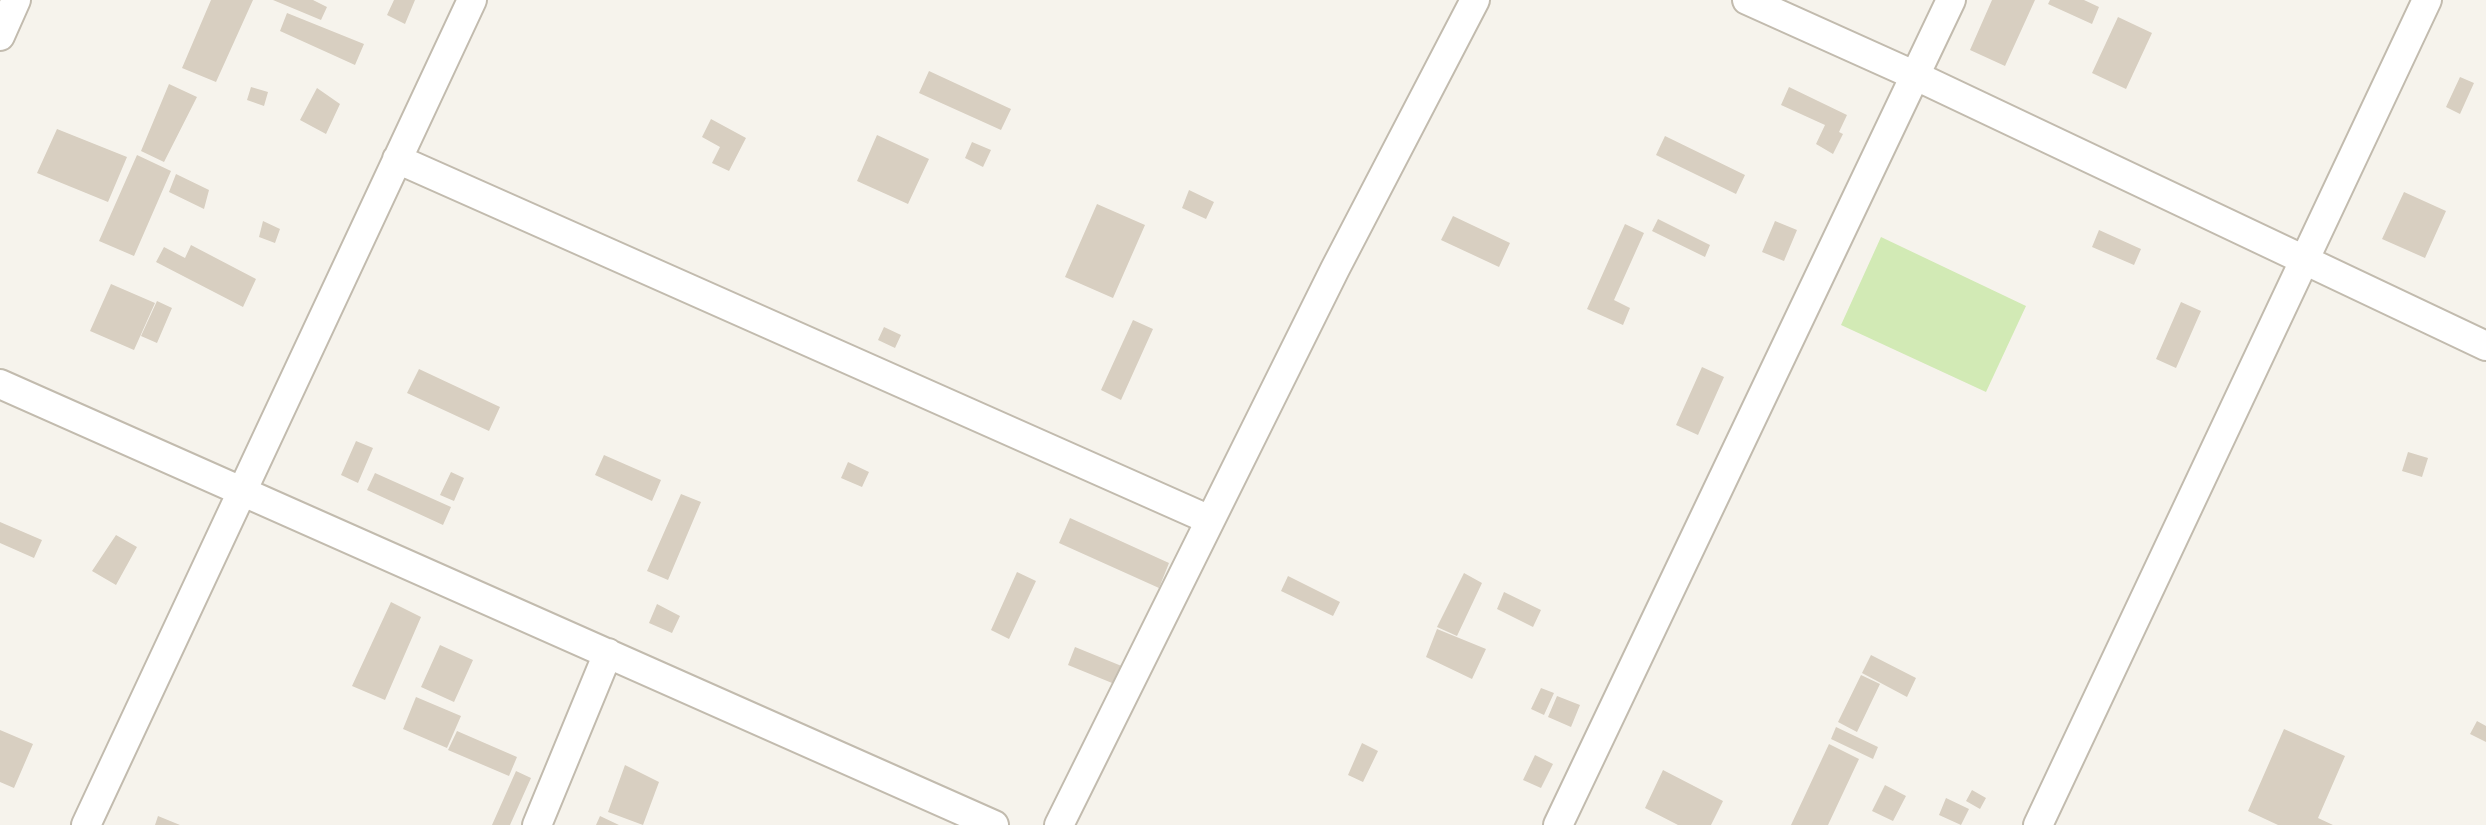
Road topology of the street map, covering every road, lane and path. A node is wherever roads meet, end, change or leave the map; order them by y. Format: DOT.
graph roads {
  1 [pos="16,0"];
  2 [pos="472,0"];
  3 [pos="1475,0"];
  4 [pos="1747,0"];
  5 [pos="1951,0"];
  6 [pos="2427,0"];
  7 [pos="0,36"];
  8 [pos="1916,76"];
  9 [pos="397,159"];
  10 [pos="2304,260"];
  11 [pos="2486,345"];
  12 [pos="0,384"];
  13 [pos="241,490"];
  14 [pos="1210,520"];
  15 [pos="608,653"];
  16 [pos="86,825"];
  17 [pos="537,825"];
  18 [pos="993,825"];
  19 [pos="1059,825"];
  20 [pos="1558,825"];
  21 [pos="2038,825"];
  1 -- 7 [label="street"];
  2 -- 9 [label="street"];
  3 -- 14 [label="street"];
  4 -- 8 [label="street"];
  5 -- 8 [label="street"];
  6 -- 10 [label="street"];
  8 -- 10 [label="street"];
  8 -- 20 [label="street"];
  9 -- 13 [label="street"];
  9 -- 14 [label="street"];
  10 -- 11 [label="street"];
  10 -- 21 [label="street"];
  12 -- 13 [label="street"];
  13 -- 15 [label="street"];
  13 -- 16 [label="street"];
  14 -- 19 [label="street"];
  15 -- 17 [label="street"];
  15 -- 18 [label="street"];
}
